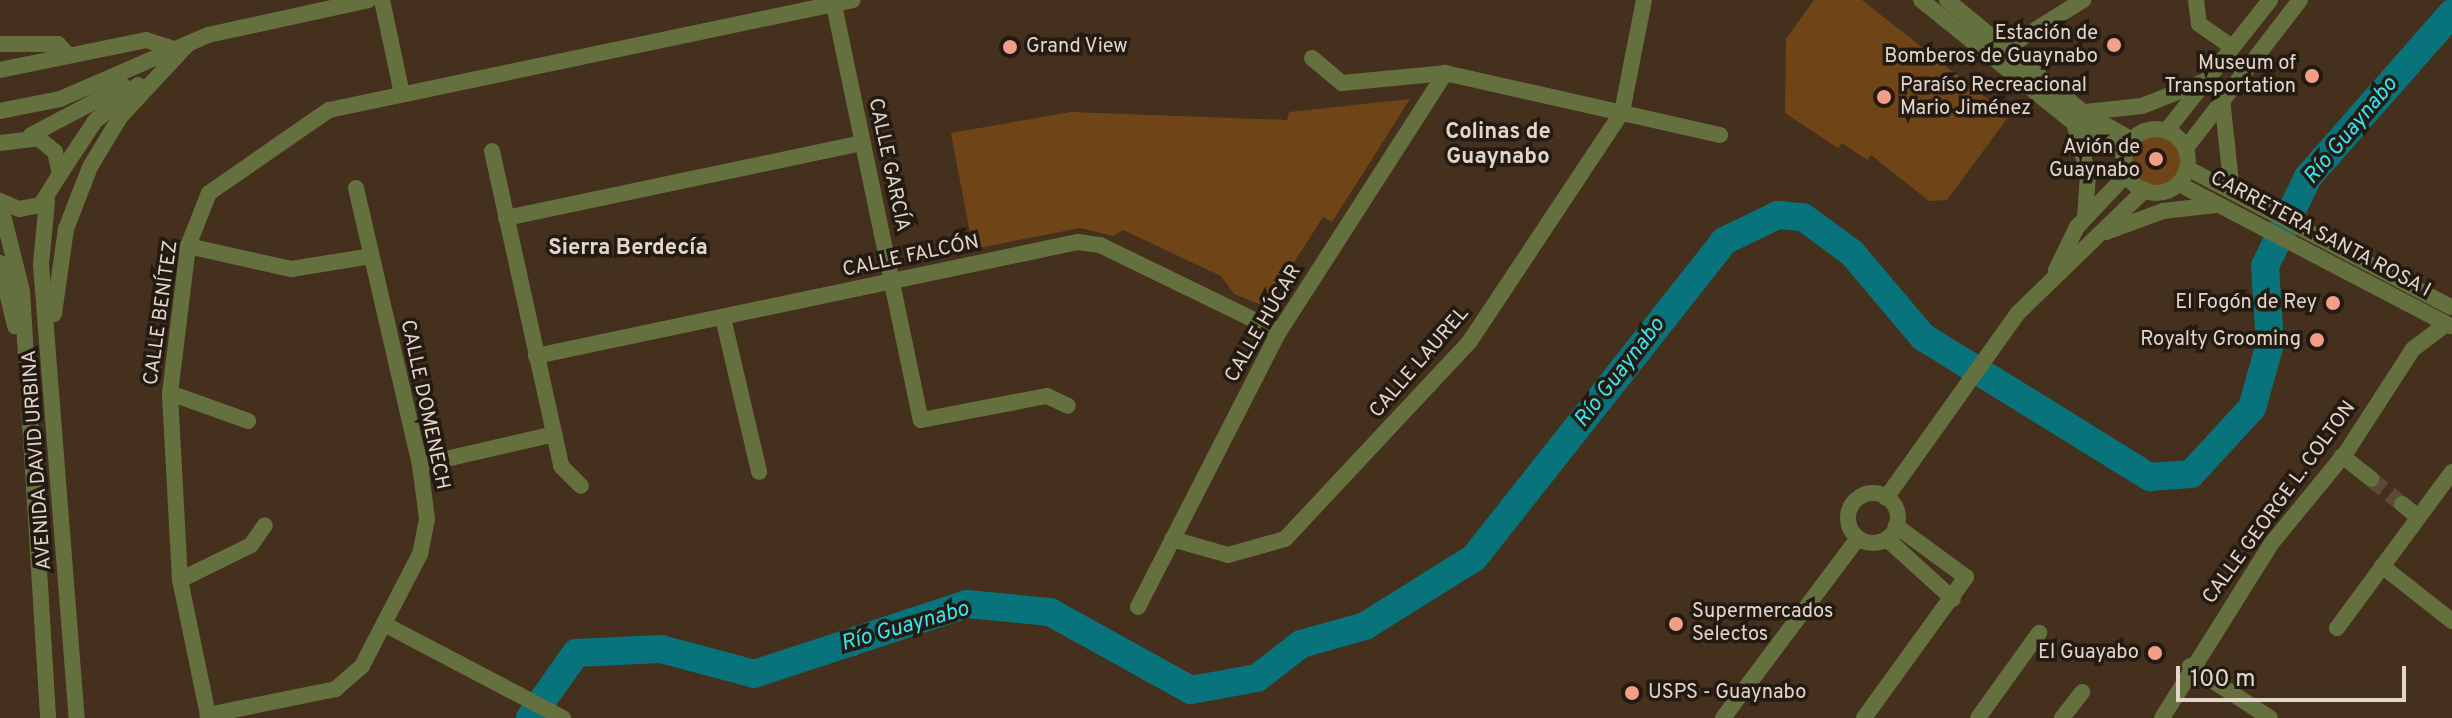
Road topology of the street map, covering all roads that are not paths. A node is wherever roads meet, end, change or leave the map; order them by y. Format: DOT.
graph roads {
  1 [pos="368,0"];
  2 [pos="382,0"];
  3 [pos="853,0"];
  4 [pos="1644,0"];
  5 [pos="1921,0"];
  6 [pos="1947,0"];
  7 [pos="2083,0"];
  8 [pos="2196,0"];
  9 [pos="2270,0"];
  10 [pos="2300,0"];
  11 [pos="834,5"];
  12 [pos="189,43"];
  13 [pos="0,44"];
  14 [pos="2232,47"];
  15 [pos="170,48"];
  16 [pos="2006,48"];
  17 [pos="68,55"];
  18 [pos="1312,58"];
  19 [pos="0,70"];
  20 [pos="1445,73"];
  21 [pos="2203,82"];
  22 [pos="402,94"];
  23 [pos="2222,98"];
  24 [pos="0,111"];
  25 [pos="1622,112"];
  26 [pos="2078,117"];
  27 [pos="2167,130"];
  28 [pos="1720,135"];
  29 [pos="12,137"];
  30 [pos="863,143"];
  31 [pos="2128,147"];
  32 [pos="2186,148"];
  33 [pos="492,151"];
  34 [pos="2187,168"];
  35 [pos="60,174"];
  36 [pos="2127,174"];
  37 [pos="2179,184"];
  38 [pos="356,188"];
  39 [pos="2145,190"];
  40 [pos="2232,191"];
  41 [pos="47,201"];
  42 [pos="0,202"];
  43 [pos="2217,205"];
  44 [pos="506,218"];
  45 [pos="2085,218"];
  46 [pos="2106,232"];
  47 [pos="188,246"];
  48 [pos="371,256"];
  49 [pos="0,263"];
  50 [pos="2350,264"];
  51 [pos="2055,271"];
  52 [pos="892,282"];
  53 [pos="2452,307"];
  54 [pos="723,318"];
  55 [pos="2448,325"];
  56 [pos="1279,332"];
  57 [pos="50,347"];
  58 [pos="20,351"];
  59 [pos="536,356"];
  60 [pos="170,393"];
  61 [pos="1068,406"];
  62 [pos="248,421"];
  63 [pos="554,434"];
  64 [pos="2342,456"];
  65 [pos="420,465"];
  66 [pos="759,472"];
  67 [pos="2452,472"];
  68 [pos="2371,479"];
  69 [pos="581,486"];
  70 [pos="1886,498"];
  71 [pos="2402,504"];
  72 [pos="2418,517"];
  73 [pos="265,525"];
  74 [pos="1891,532"];
  75 [pos="1858,538"];
  76 [pos="1172,539"];
  77 [pos="2382,566"];
  78 [pos="180,580"];
  79 [pos="1953,599"];
  80 [pos="1138,607"];
  81 [pos="2452,621"];
  82 [pos="386,625"];
  83 [pos="2337,628"];
  84 [pos="2039,633"];
  85 [pos="2190,666"];
  86 [pos="2082,692"];
  87 [pos="2240,711"];
  88 [pos="48,718"];
  89 [pos="77,718"];
  90 [pos="563,718"];
  91 [pos="1723,718"];
  92 [pos="1864,718"];
  93 [pos="1978,718"];
  94 [pos="2062,718"];
  95 [pos="2162,718"];
  96 [pos="2270,718"];
  1 -- 12 [label="street"];
  2 -- 22 [label="street"];
  3 -- 11 [label="street, CALLE BENÍTEZ"];
  4 -- 25 [label="street, CALLE LAUREL"];
  5 -- 26 [label="street"];
  6 -- 16 [label="street"];
  7 -- 16 [label="street"];
  8 -- 14 [label="street"];
  9 -- 14 [label="street"];
  10 -- 23 [label="street"];
  11 -- 22 [label="street, CALLE BENÍTEZ"];
  11 -- 30 [label="street, CALLE GARCÍA"];
  12 -- 15 [label="street"];
  12 -- 29 [label="street"];
  12 -- 35 [label="street"];
  12 -- 57 [label="street"];
  13 -- 17 [label="street"];
  14 -- 21 [label="street"];
  15 -- 17 [label="street"];
  15 -- 24 [label="street"];
  16 -- 26 [label="street"];
  17 -- 19 [label="street"];
  18 -- 20 [label="street"];
  20 -- 25 [label="street"];
  20 -- 56 [label="street, CALLE HÚCAR"];
  21 -- 26 [label="street"];
  21 -- 27 [label="street"];
  22 -- 47 [label="street, CALLE BENÍTEZ"];
  23 -- 32 [label="street"];
  23 -- 40 [label="street"];
  25 -- 28 [label="street"];
  25 -- 76 [label="street, CALLE LAUREL"];
  26 -- 31 [label="street"];
  26 -- 45 [label="street"];
  27 -- 31 [label="street"];
  27 -- 32 [label="street"];
  29 -- 35 [label="street"];
  30 -- 44 [label="street"];
  30 -- 52 [label="street, CALLE GARCÍA"];
  31 -- 36 [label="street"];
  32 -- 34 [label="street"];
  33 -- 44 [label="street"];
  34 -- 37 [label="street"];
  34 -- 40 [label="street, CARRETERA SANTA ROSA I"];
  35 -- 41 [label="street, AVENIDA DAVID URBINA"];
  36 -- 39 [label="street"];
  36 -- 45 [label="street"];
  37 -- 39 [label="street"];
  37 -- 43 [label="street, CARRETERA SANTA ROSA I"];
  38 -- 48 [label="street, CALLE DOMENECH"];
  39 -- 46 [label="street"];
  40 -- 50 [label="street, CARRETERA SANTA ROSA I"];
  41 -- 42 [label="street"];
  41 -- 57 [label="street, AVENIDA DAVID URBINA"];
  42 -- 58 [label="street, AVENIDA DAVID URBINA"];
  43 -- 46 [label="street"];
  43 -- 50 [label="street, CARRETERA SANTA ROSA I"];
  44 -- 59 [label="street"];
  45 -- 51 [label="street"];
  46 -- 51 [label="street"];
  47 -- 48 [label="street"];
  47 -- 60 [label="street, CALLE BENÍTEZ"];
  48 -- 65 [label="street, CALLE DOMENECH"];
  49 -- 58 [label="street"];
  50 -- 53 [label="street, CARRETERA SANTA ROSA I"];
  50 -- 55 [label="street, CARRETERA SANTA ROSA I"];
  51 -- 70 [label="street"];
  52 -- 54 [label="street, CALLE FALCÓN"];
  52 -- 56 [label="street, CALLE FALCÓN"];
  52 -- 61 [label="street, CALLE GARCÍA"];
  53 -- 55 [label="street"];
  54 -- 59 [label="street, CALLE FALCÓN"];
  54 -- 66 [label="street"];
  55 -- 64 [label="street, CALLE GEORGE L. COLTON"];
  56 -- 76 [label="street, CALLE HÚCAR"];
  57 -- 89 [label="street, AVENIDA DAVID URBINA"];
  58 -- 88 [label="street, AVENIDA DAVID URBINA"];
  59 -- 63 [label="street"];
  60 -- 62 [label="street"];
  60 -- 78 [label="street, CALLE BENÍTEZ"];
  63 -- 65 [label="street"];
  63 -- 69 [label="street"];
  64 -- 68 [label="street"];
  64 -- 85 [label="street, CALLE GEORGE L. COLTON"];
  65 -- 82 [label="street, CALLE DOMENECH"];
  67 -- 72 [label="street"];
  70 -- 74 [label="street"];
  70 -- 75 [label="street"];
  71 -- 72 [label="street"];
  72 -- 77 [label="street"];
  73 -- 78 [label="street"];
  74 -- 75 [label="street"];
  74 -- 79 [label="street"];
  74 -- 79 [label="street"];
  75 -- 91 [label="street"];
  76 -- 80 [label="street, CALLE HÚCAR"];
  77 -- 81 [label="street"];
  77 -- 83 [label="street"];
  78 -- 82 [label="street, CALLE BENÍTEZ"];
  79 -- 92 [label="street"];
  82 -- 90 [label="street"];
  84 -- 93 [label="street"];
  85 -- 87 [label="street"];
  85 -- 95 [label="street, CALLE GEORGE L. COLTON"];
  86 -- 94 [label="street"];
  87 -- 96 [label="street"];
}
